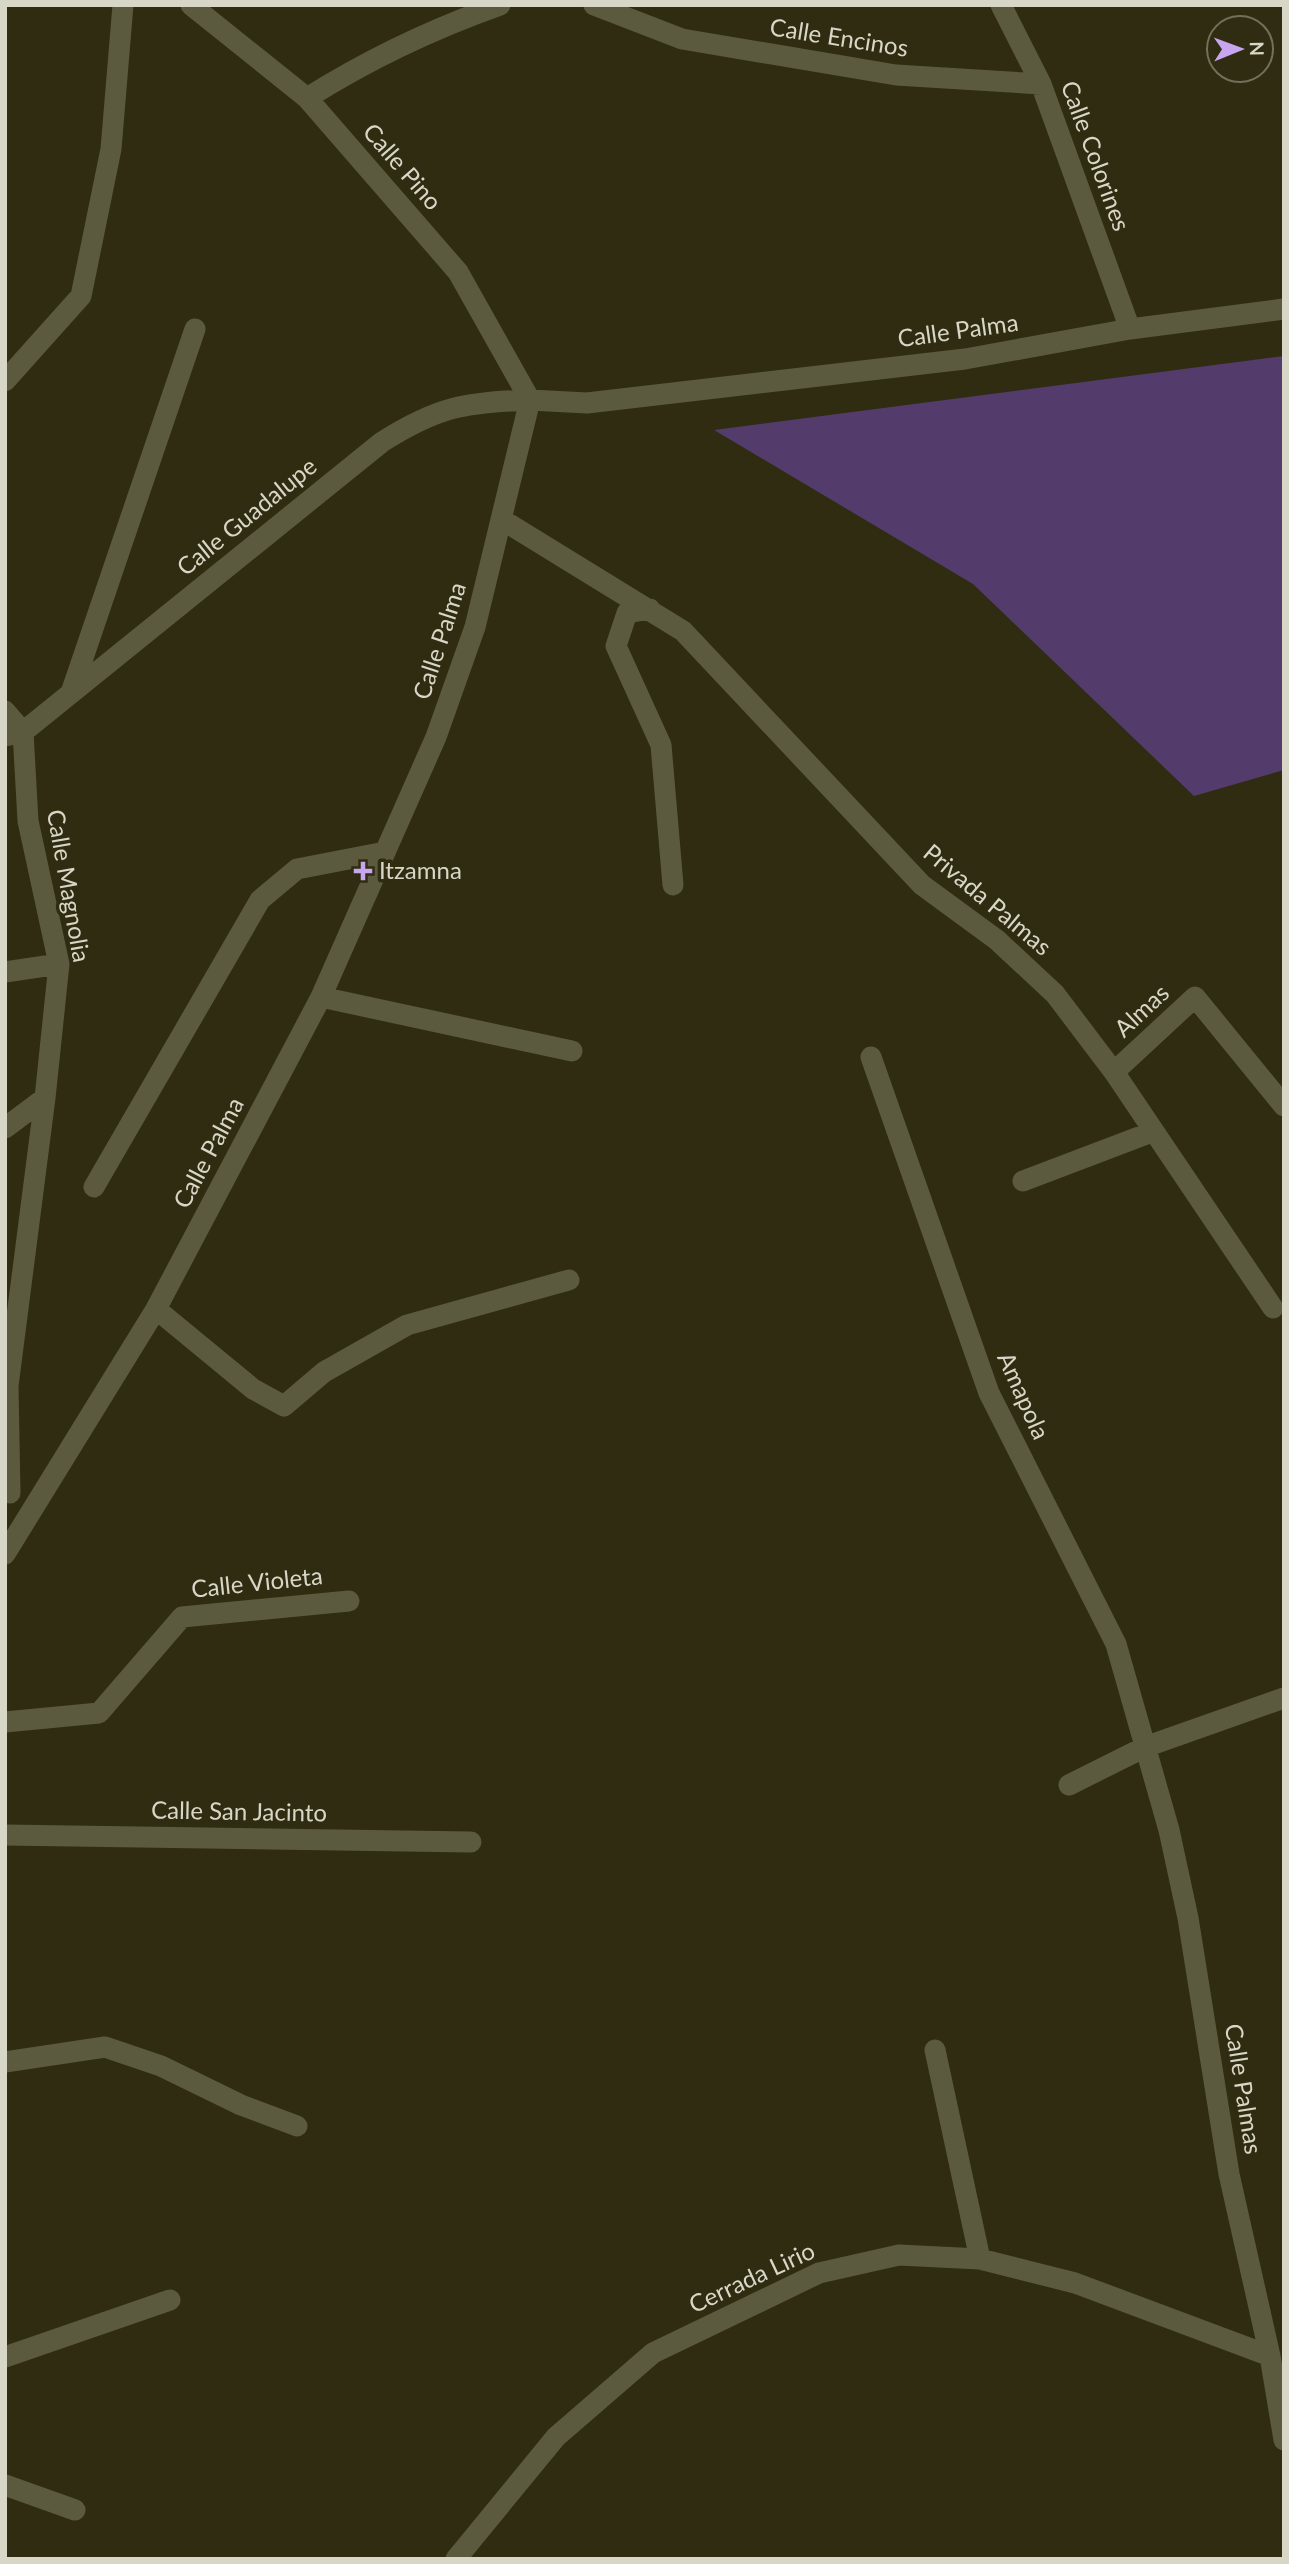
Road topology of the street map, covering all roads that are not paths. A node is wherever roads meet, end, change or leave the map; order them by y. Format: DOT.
graph roads {
  1 [pos="123,5"];
  2 [pos="191,5"];
  3 [pos="500,5"];
  4 [pos="594,5"];
  5 [pos="1001,5"];
  6 [pos="1041,84"];
  7 [pos="307,98"];
  8 [pos="1284,309"];
  9 [pos="195,329"];
  10 [pos="1130,329"];
  11 [pos="5,381"];
  12 [pos="530,400"];
  13 [pos="501,519"];
  14 [pos="650,609"];
  15 [pos="72,690"];
  16 [pos="5,711"];
  17 [pos="14,734"];
  18 [pos="385,852"];
  19 [pos="673,885"];
  20 [pos="58,964"];
  21 [pos="5,972"];
  22 [pos="321,997"];
  23 [pos="572,1051"];
  24 [pos="871,1057"];
  25 [pos="1114,1072"];
  26 [pos="45,1098"];
  27 [pos="1284,1106"];
  28 [pos="5,1128"];
  29 [pos="1152,1132"];
  30 [pos="1023,1181"];
  31 [pos="94,1187"];
  32 [pos="569,1280"];
  33 [pos="1273,1308"];
  34 [pos="156,1309"];
  35 [pos="6,1386"];
  36 [pos="8,1493"];
  37 [pos="32,1514"];
  38 [pos="5,1554"];
  39 [pos="349,1601"];
  40 [pos="1284,1698"];
  41 [pos="5,1722"];
  42 [pos="1145,1747"];
  43 [pos="1069,1785"];
  44 [pos="5,1835"];
  45 [pos="471,1842"];
  46 [pos="935,2050"];
  47 [pos="5,2062"];
  48 [pos="297,2126"];
  49 [pos="980,2259"];
  50 [pos="170,2300"];
  51 [pos="1270,2356"];
  52 [pos="5,2357"];
  53 [pos="1284,2440"];
  54 [pos="5,2485"];
  55 [pos="75,2510"];
  56 [pos="456,2559"];
  1 -- 11 [label="street"];
  2 -- 7 [label="street, Calle Pino"];
  3 -- 7 [label="street"];
  4 -- 6 [label="street, Calle Encinos"];
  5 -- 6 [label="street, Calle Colorines"];
  6 -- 10 [label="street, Calle Colorines"];
  7 -- 12 [label="street, Calle Pino"];
  8 -- 10 [label="street, Calle Palma"];
  9 -- 15 [label="street"];
  10 -- 12 [label="street, Calle Palma"];
  12 -- 13 [label="street, Calle Palma"];
  12 -- 15 [label="street, Calle Guadalupe"];
  13 -- 14 [label="street, Privada Palmas"];
  13 -- 18 [label="street, Calle Palma"];
  14 -- 19 [label="street"];
  14 -- 25 [label="street, Privada Palmas"];
  15 -- 17 [label="street, Calle Guadalupe"];
  16 -- 17 [label="street"];
  17 -- 20 [label="street, Calle Magnolia"];
  18 -- 22 [label="street, Calle Palma"];
  18 -- 31 [label="street"];
  20 -- 21 [label="street"];
  20 -- 26 [label="street, Calle Magnolia"];
  22 -- 23 [label="street"];
  22 -- 34 [label="street, Calle Palma"];
  24 -- 42 [label="street, Amapola"];
  25 -- 27 [label="street, Almas"];
  25 -- 29 [label="street, Privada Palmas"];
  26 -- 28 [label="street"];
  26 -- 35 [label="street, Calle Magnolia"];
  29 -- 30 [label="street"];
  29 -- 33 [label="street, Privada Palmas"];
  32 -- 34 [label="street"];
  34 -- 37 [label="street, Calle Palma"];
  35 -- 36 [label="street, Calle Magnolia"];
  36 -- 37 [label="street"];
  37 -- 38 [label="street, Calle Palma"];
  39 -- 41 [label="street, Calle Violeta"];
  40 -- 42 [label="street"];
  42 -- 43 [label="street"];
  42 -- 51 [label="street, Calle Palmas"];
  44 -- 45 [label="street, Calle San Jacinto"];
  46 -- 49 [label="street"];
  47 -- 48 [label="street"];
  49 -- 51 [label="street, Cerrada Lirio"];
  49 -- 56 [label="street, Cerrada Lirio"];
  50 -- 52 [label="street"];
  51 -- 53 [label="street, Calle Palmas"];
  54 -- 55 [label="street"];
}
